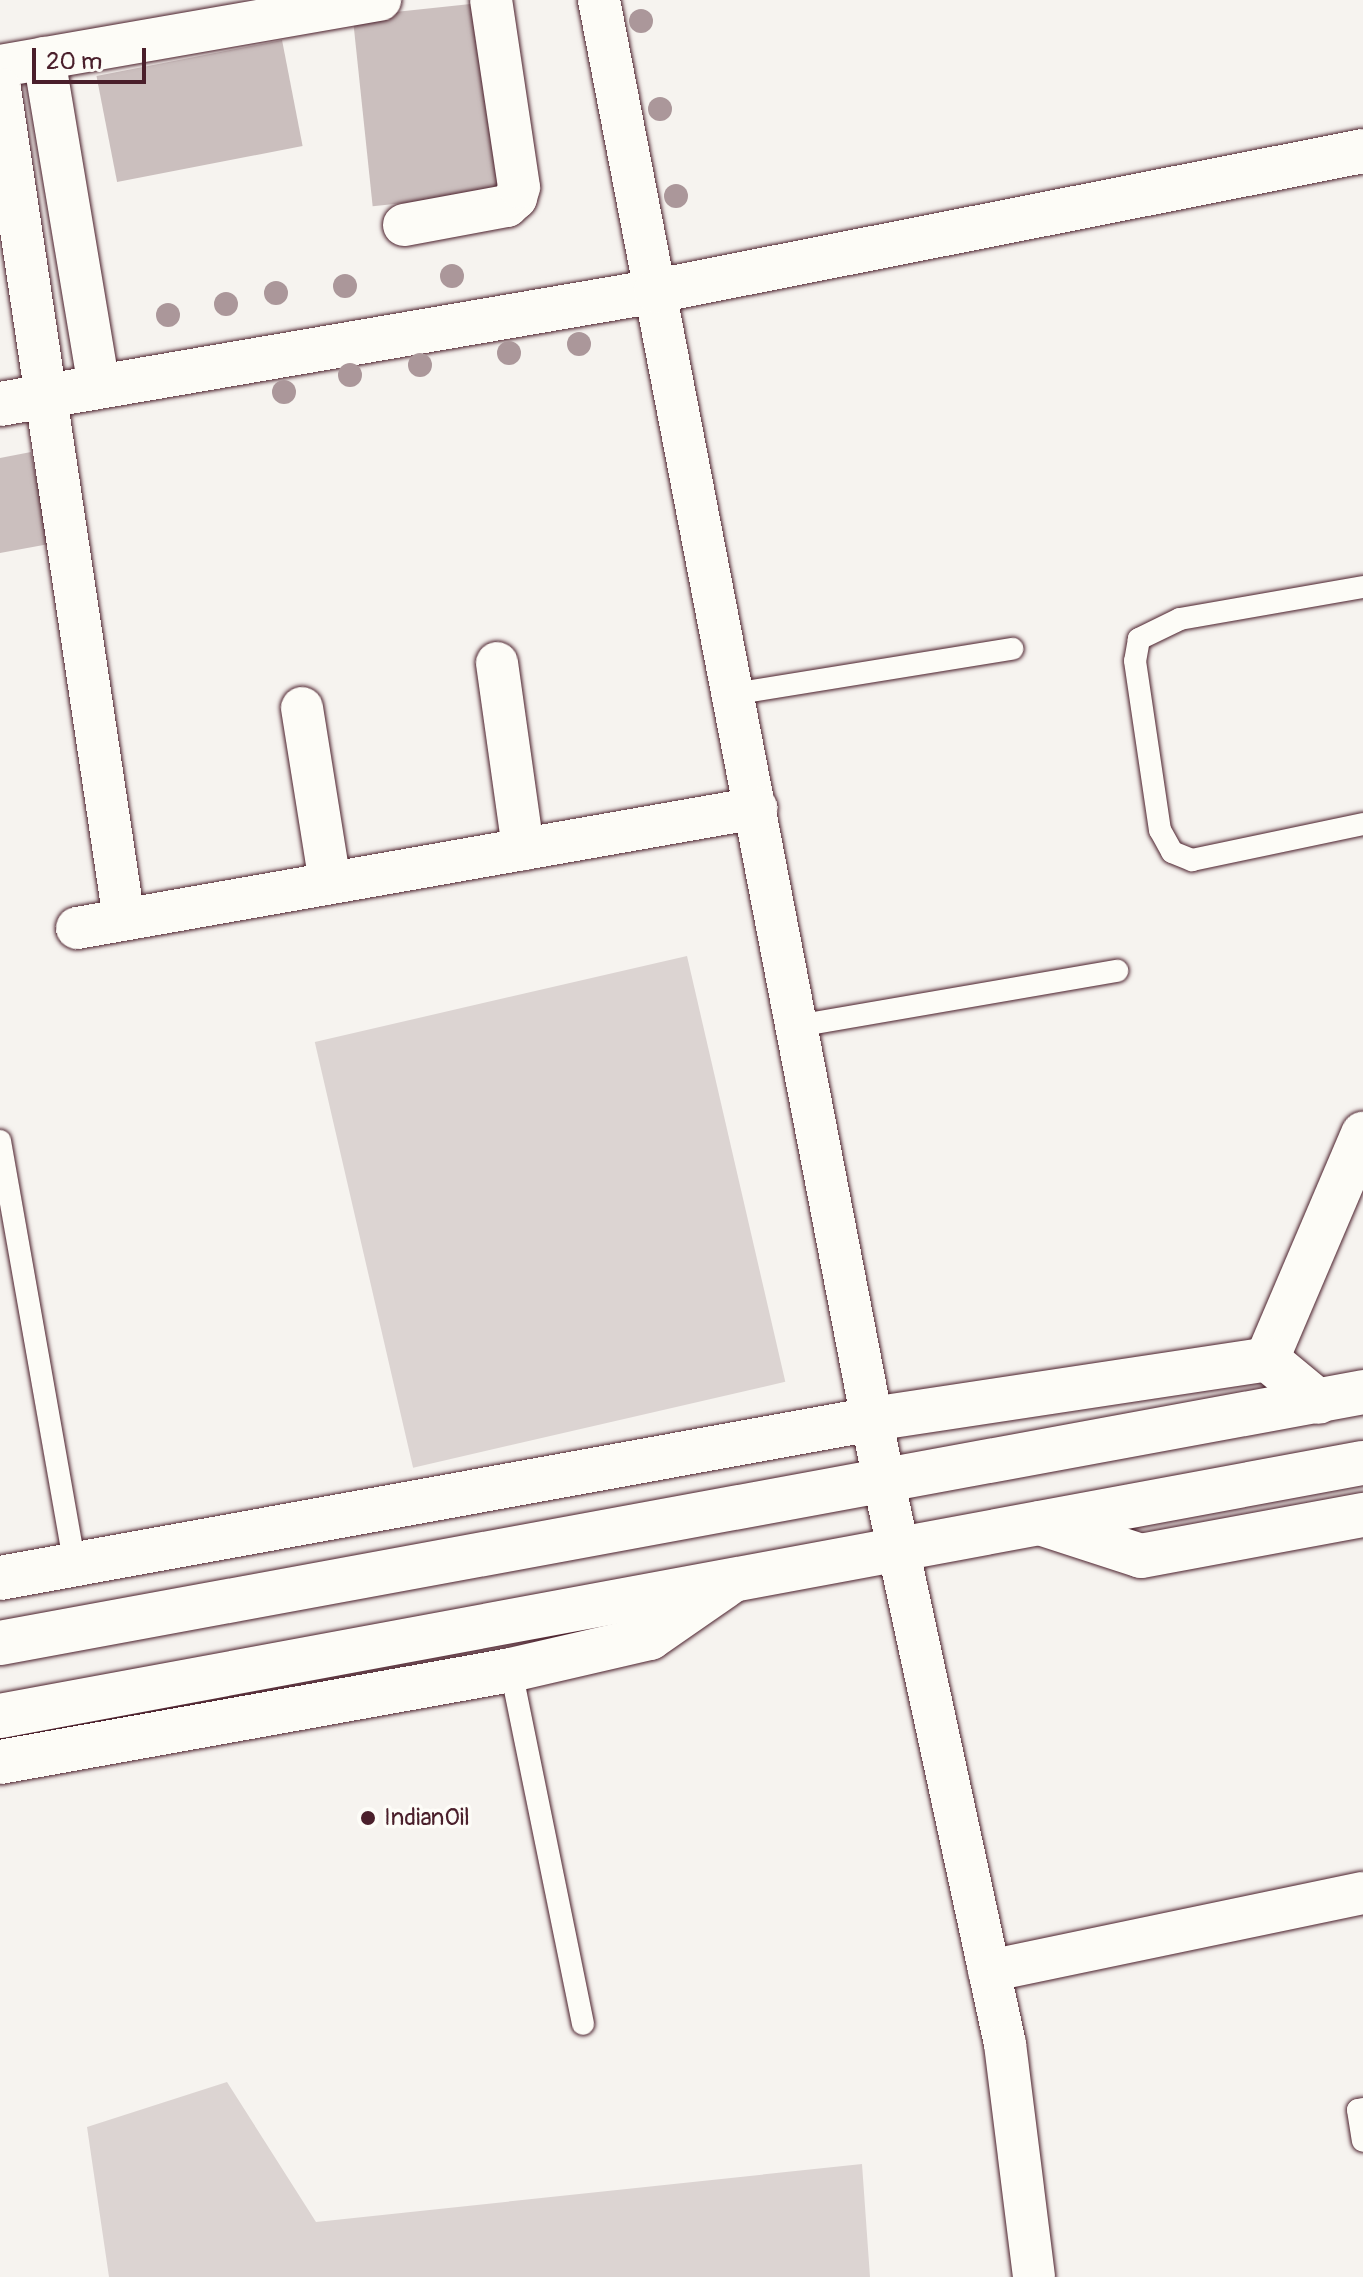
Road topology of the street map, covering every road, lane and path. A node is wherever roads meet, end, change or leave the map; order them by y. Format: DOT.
graph roads {
  1 [pos="380,0"];
  2 [pos="491,0"];
  3 [pos="599,0"];
  4 [pos="44,58"];
  5 [pos="0,66"];
  6 [pos="0,89"];
  7 [pos="1363,151"];
  8 [pos="72,224"];
  9 [pos="404,225"];
  10 [pos="20,229"];
  11 [pos="656,291"];
  12 [pos="99,386"];
  13 [pos="44,396"];
  14 [pos="0,404"];
  15 [pos="1363,587"];
  16 [pos="1012,649"];
  17 [pos="497,663"];
  18 [pos="733,694"];
  19 [pos="302,708"];
  20 [pos="756,808"];
  21 [pos="1363,824"];
  22 [pos="523,849"];
  23 [pos="330,883"];
  24 [pos="124,920"];
  25 [pos="77,928"];
  26 [pos="1117,971"];
  27 [pos="797,1026"];
  28 [pos="1363,1134"];
  29 [pos="0,1141"];
  30 [pos="1267,1359"];
  31 [pos="1363,1392"];
  32 [pos="1319,1402"];
  33 [pos="872,1419"];
  34 [pos="1363,1463"];
  35 [pos="884,1483"];
  36 [pos="1363,1515"];
  37 [pos="1040,1523"];
  38 [pos="899,1550"];
  39 [pos="75,1565"];
  40 [pos="0,1578"];
  41 [pos="732,1581"];
  42 [pos="0,1643"];
  43 [pos="511,1670"];
  44 [pos="0,1716"];
  45 [pos="0,1762"];
  46 [pos="1363,1893"];
  47 [pos="989,1971"];
  48 [pos="583,2024"];
  49 [pos="1363,2109"];
  50 [pos="1363,2141"];
  51 [pos="1034,2277"];
  1 -- 4 [label="street"];
  2 -- 9 [label="street"];
  3 -- 11 [label="street"];
  4 -- 5 [label="street"];
  4 -- 8 [label="street"];
  6 -- 10 [label="street"];
  7 -- 11 [label="street"];
  8 -- 10 [label="street"];
  8 -- 12 [label="street"];
  10 -- 13 [label="street"];
  11 -- 12 [label="street"];
  11 -- 18 [label="street"];
  12 -- 13 [label="street"];
  13 -- 14 [label="street"];
  13 -- 24 [label="street"];
  15 -- 21 [label="lane"];
  16 -- 18 [label="lane"];
  17 -- 22 [label="street"];
  18 -- 20 [label="street"];
  19 -- 23 [label="street"];
  20 -- 22 [label="street"];
  20 -- 27 [label="street"];
  22 -- 23 [label="street"];
  23 -- 24 [label="street"];
  24 -- 25 [label="street"];
  26 -- 27 [label="lane"];
  27 -- 33 [label="street"];
  28 -- 30 [label="street"];
  29 -- 39 [label="lane"];
  30 -- 32 [label="street"];
  30 -- 33 [label="street"];
  31 -- 32 [label="street"];
  32 -- 35 [label="street"];
  33 -- 35 [label="street"];
  33 -- 39 [label="street"];
  34 -- 37 [label="street"];
  35 -- 38 [label="street"];
  35 -- 42 [label="street"];
  36 -- 37 [label="street"];
  37 -- 38 [label="street"];
  38 -- 41 [label="street"];
  38 -- 47 [label="street"];
  39 -- 40 [label="street"];
  41 -- 43 [label="street"];
  41 -- 44 [label="street"];
  43 -- 45 [label="street"];
  43 -- 48 [label="lane"];
  46 -- 47 [label="street"];
  47 -- 51 [label="street"];
  49 -- 50 [label="lane"];
}
